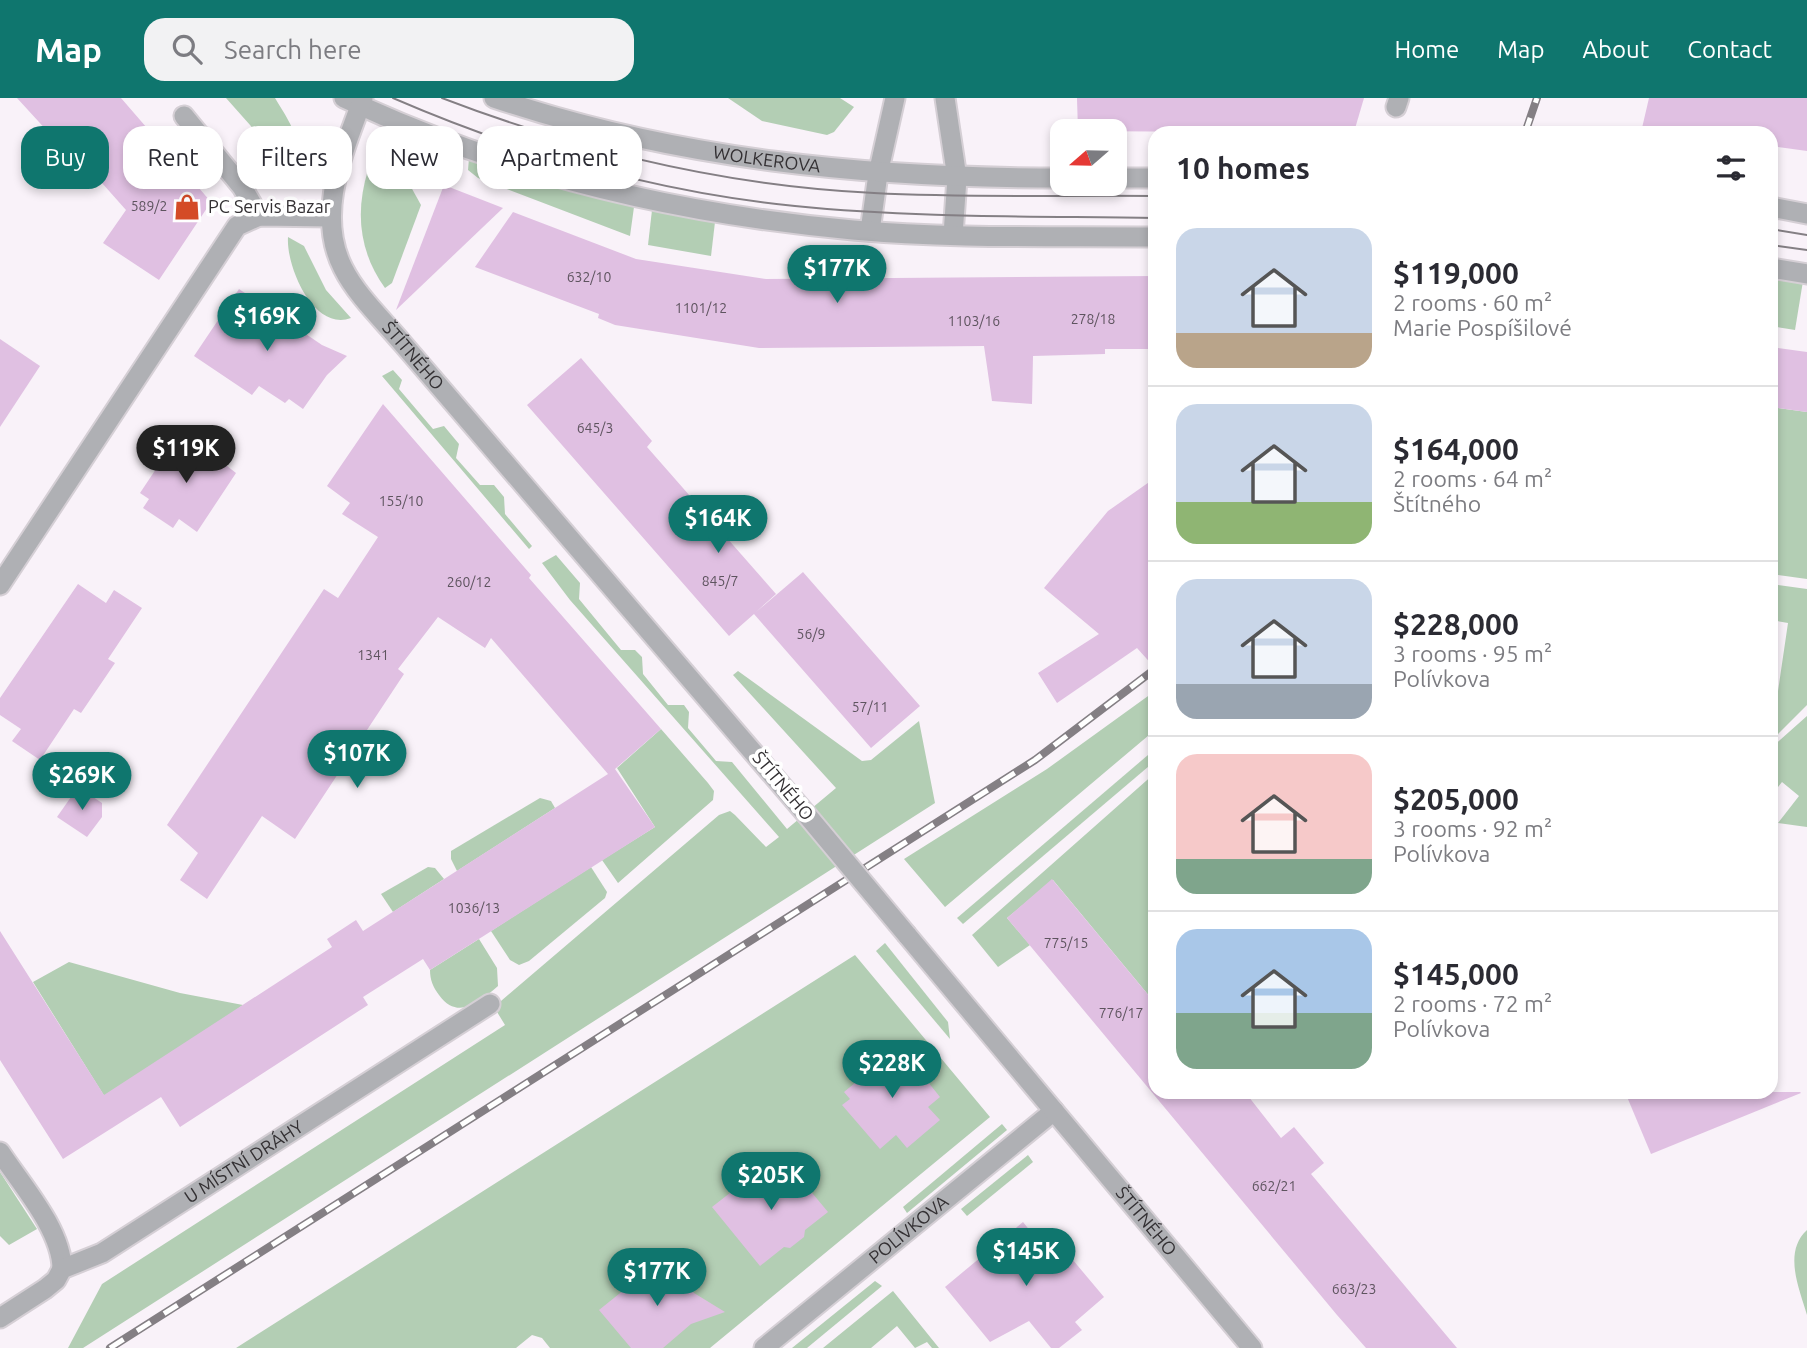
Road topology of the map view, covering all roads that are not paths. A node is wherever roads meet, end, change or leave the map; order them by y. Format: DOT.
graph roads {
  1 [pos="494,98"];
  2 [pos="895,98"];
  3 [pos="944,98"];
  4 [pos="356,101"];
  5 [pos="184,116"];
  6 [pos="878,174"];
  7 [pos="957,178"];
  8 [pos="1050,178"];
  9 [pos="1127,178"];
  10 [pos="1148,178"];
  11 [pos="1778,208"];
  12 [pos="1807,214"];
  13 [pos="259,215"];
  14 [pos="331,217"];
  15 [pos="870,231"];
  16 [pos="953,235"];
  17 [pos="1148,237"];
  18 [pos="1778,269"];
  19 [pos="1807,274"];
  20 [pos="0,585"];
  21 [pos="490,1004"];
  22 [pos="1054,1111"];
  23 [pos="0,1152"];
  24 [pos="62,1269"];
  25 [pos="0,1318"];
  26 [pos="764,1348"];
  27 [pos="1252,1348"];
  1 -- 6 [label="street, WOLKEROVA"];
  2 -- 6 [label="street"];
  3 -- 7 [label="street"];
  4 -- 14 [label="street, ŠTÍTNÉHO"];
  4 -- 15 [label="street"];
  5 -- 13 [label="street"];
  6 -- 7 [label="street, WOLKEROVA"];
  6 -- 15 [label="street"];
  7 -- 8 [label="street, WOLKEROVA"];
  7 -- 16 [label="street"];
  9 -- 10 [label="street"];
  11 -- 12 [label="street"];
  13 -- 14 [label="street"];
  13 -- 20 [label="street"];
  14 -- 22 [label="street, ŠTÍTNÉHO, bridge"];
  15 -- 16 [label="street"];
  16 -- 17 [label="street"];
  18 -- 19 [label="street"];
  21 -- 24 [label="street, U MÍSTNÍ DRÁHY"];
  22 -- 26 [label="street, POLÍVKOVA"];
  22 -- 27 [label="street, ŠTÍTNÉHO"];
  23 -- 24 [label="street"];
  24 -- 25 [label="street, U MÍSTNÍ DRÁHY"];
}
